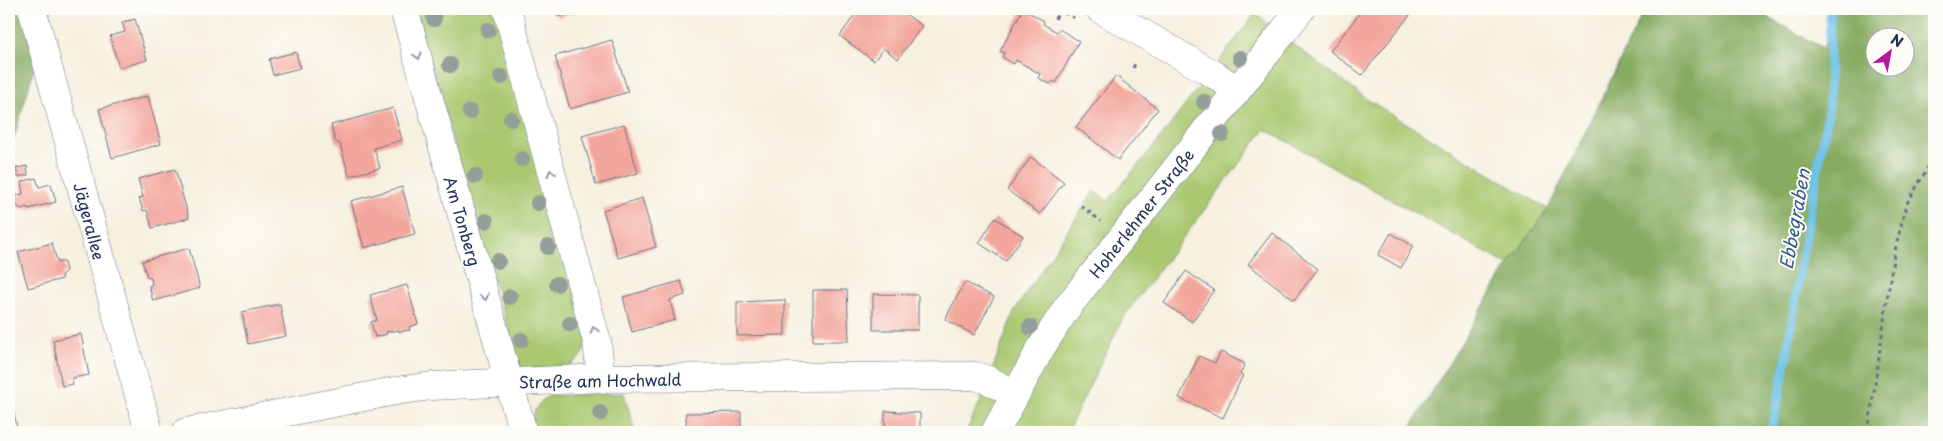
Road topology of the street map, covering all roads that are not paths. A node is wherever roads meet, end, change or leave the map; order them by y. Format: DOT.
graph roads {
  1 [pos="32,9"];
  2 [pos="404,9"];
  3 [pos="506,9"];
  4 [pos="1100,9"];
  5 [pos="1300,9"];
  6 [pos="1237,90"];
  7 [pos="601,378"];
  8 [pos="509,381"];
  9 [pos="1015,394"];
  10 [pos="999,431"];
  11 [pos="149,432"];
  12 [pos="186,432"];
  13 [pos="522,432"];
  1 -- 11 [label="street, Jägerallee"];
  2 -- 8 [label="street, Am Tonberg, one-way"];
  7 -- 3 [label="street, one-way"];
  4 -- 6 [label="street"];
  5 -- 6 [label="street, Hoherlehmer Straße"];
  6 -- 9 [label="street, Hoherlehmer Straße"];
  7 -- 8 [label="street, Straße am Hochwald"];
  7 -- 9 [label="street, Straße am Hochwald"];
  8 -- 12 [label="street, Straße am Hochwald"];
  8 -- 13 [label="street, Am Tonberg"];
  9 -- 10 [label="street, Hoherlehmer Straße"];
}
